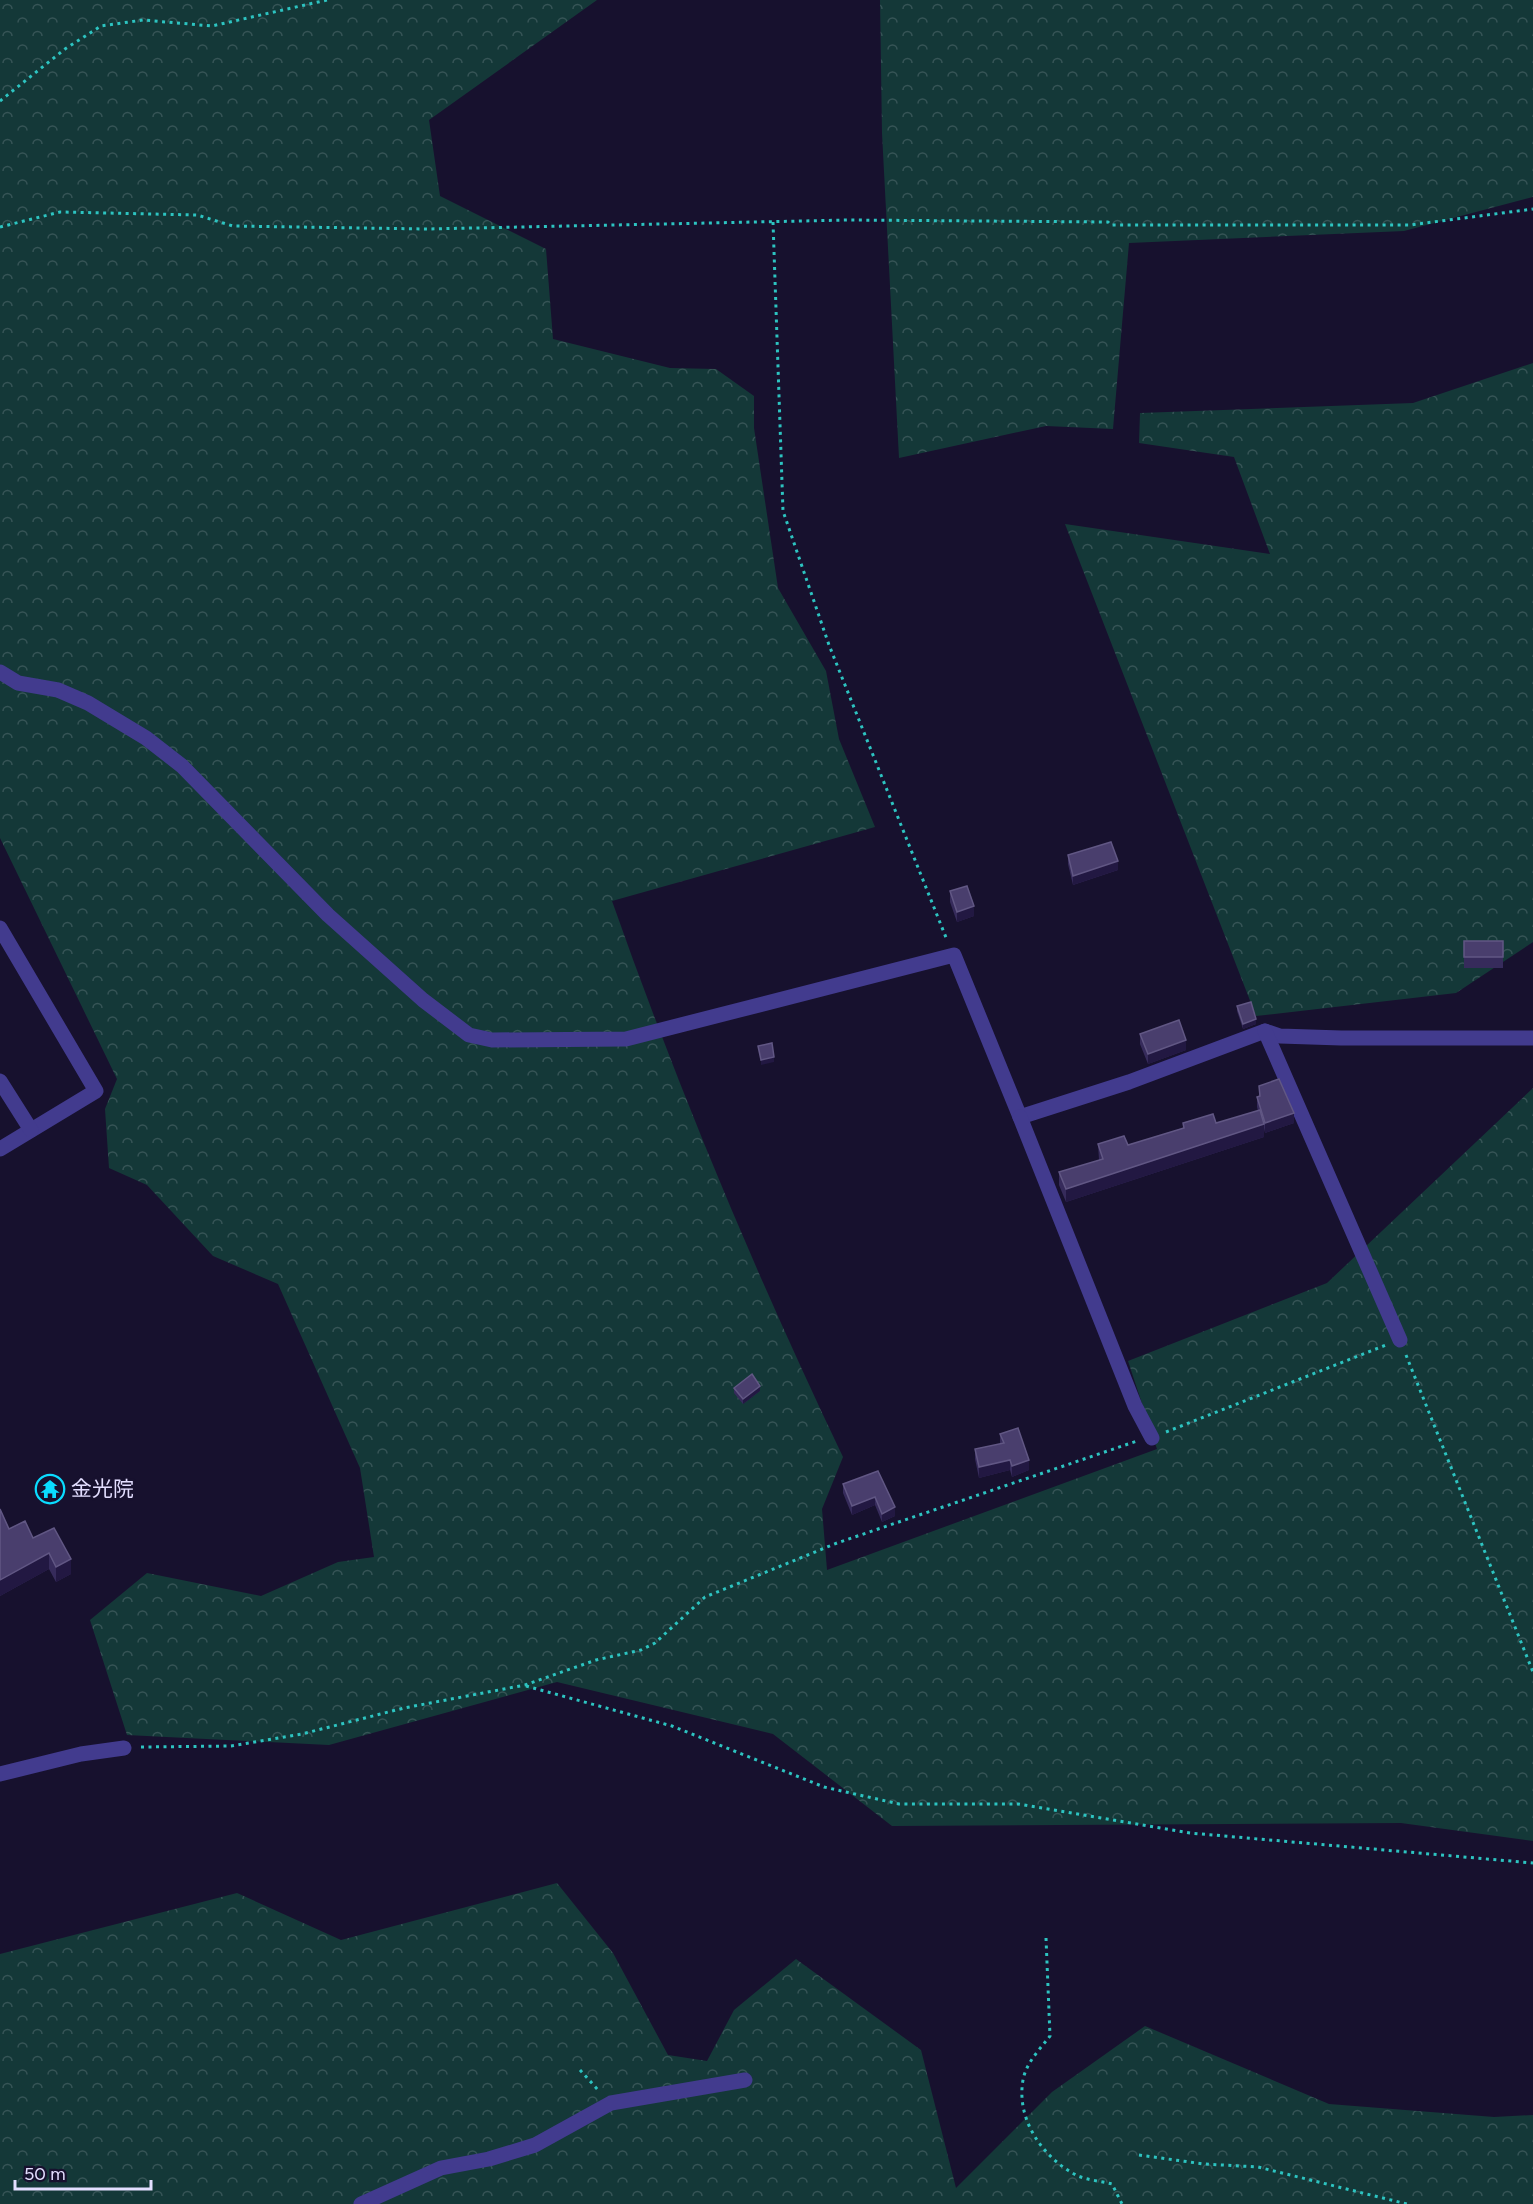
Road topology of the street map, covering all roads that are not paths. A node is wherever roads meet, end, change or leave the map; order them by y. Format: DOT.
graph roads {
  1 [pos="0,672"];
  2 [pos="0,928"];
  3 [pos="1265,1031"];
  4 [pos="1533,1038"];
  5 [pos="0,1082"];
  6 [pos="1020,1117"];
  7 [pos="31,1130"];
  8 [pos="0,1149"];
  9 [pos="1400,1340"];
  10 [pos="1152,1438"];
  11 [pos="124,1748"];
  12 [pos="0,1774"];
  13 [pos="745,2080"];
  14 [pos="362,2204"];
  1 -- 6 [label="street"];
  2 -- 7 [label="street"];
  3 -- 4 [label="street"];
  3 -- 6 [label="street"];
  3 -- 9 [label="street"];
  5 -- 7 [label="street"];
  6 -- 10 [label="street"];
  7 -- 8 [label="street"];
  11 -- 12 [label="street"];
  13 -- 14 [label="street"];
}
